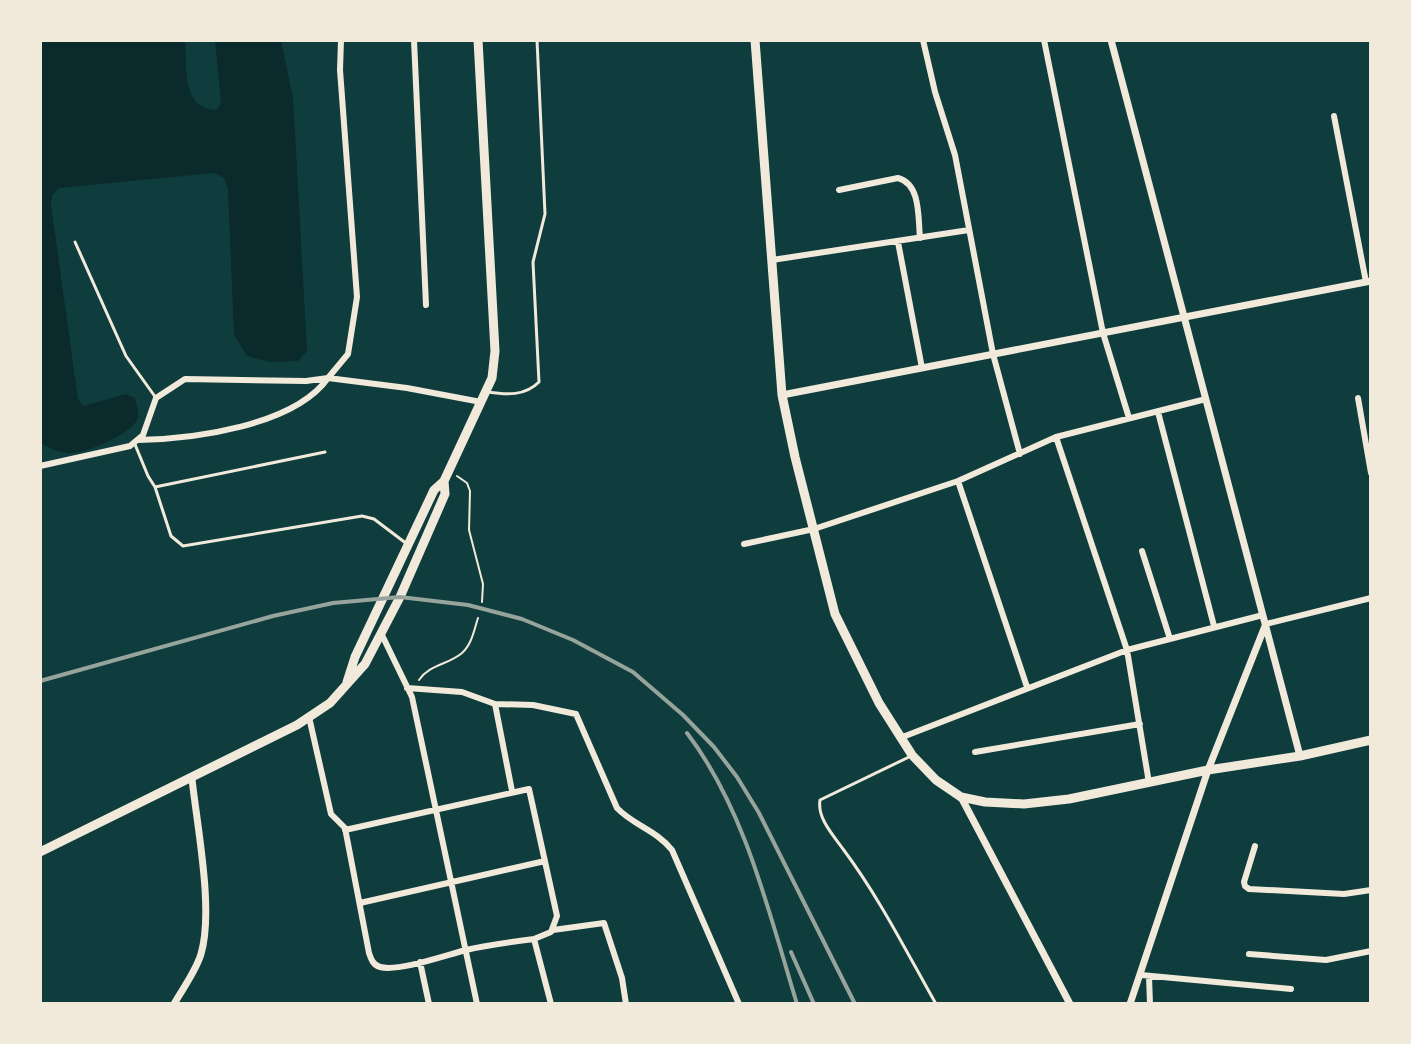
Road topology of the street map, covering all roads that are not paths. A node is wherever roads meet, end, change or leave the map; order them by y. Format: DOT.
graph roads {
  1 [pos="341,40"];
  2 [pos="414,40"];
  3 [pos="478,40"];
  4 [pos="537,40"];
  5 [pos="755,40"];
  6 [pos="923,40"];
  7 [pos="1044,40"];
  8 [pos="1111,40"];
  9 [pos="1334,116"];
  10 [pos="839,190"];
  11 [pos="969,230"];
  12 [pos="920,238"];
  13 [pos="75,242"];
  14 [pos="898,242"];
  15 [pos="772,260"];
  16 [pos="1368,281"];
  17 [pos="426,305"];
  18 [pos="1185,318"];
  19 [pos="1103,333"];
  20 [pos="993,354"];
  21 [pos="922,368"];
  22 [pos="328,378"];
  23 [pos="486,392"];
  24 [pos="782,395"];
  25 [pos="156,398"];
  26 [pos="1358,398"];
  27 [pos="1206,399"];
  28 [pos="481,402"];
  29 [pos="1158,412"];
  30 [pos="1129,418"];
  31 [pos="1056,437"];
  32 [pos="136,441"];
  33 [pos="325,452"];
  34 [pos="1020,454"];
  35 [pos="40,466"];
  36 [pos="1371,473"];
  37 [pos="444,481"];
  38 [pos="958,481"];
  39 [pos="155,487"];
  40 [pos="814,529"];
  41 [pos="744,544"];
  42 [pos="409,545"];
  43 [pos="1142,551"];
  44 [pos="1371,599"];
  45 [pos="1263,615"];
  46 [pos="1266,624"];
  47 [pos="1214,626"];
  48 [pos="381,632"];
  49 [pos="1170,639"];
  50 [pos="1127,650"];
  51 [pos="347,682"];
  52 [pos="1027,687"];
  53 [pos="411,688"];
  54 [pos="495,704"];
  55 [pos="309,717"];
  56 [pos="1140,724"];
  57 [pos="899,738"];
  58 [pos="1371,740"];
  59 [pos="975,752"];
  60 [pos="912,755"];
  61 [pos="1300,756"];
  62 [pos="1208,770"];
  63 [pos="192,779"];
  64 [pos="1149,783"];
  65 [pos="512,791"];
  66 [pos="961,797"];
  67 [pos="436,810"];
  68 [pos="345,830"];
  69 [pos="1255,846"];
  70 [pos="40,852"];
  71 [pos="545,861"];
  72 [pos="452,883"];
  73 [pos="1371,890"];
  74 [pos="360,903"];
  75 [pos="553,930"];
  76 [pos="534,939"];
  77 [pos="466,950"];
  78 [pos="1371,951"];
  79 [pos="1249,954"];
  80 [pos="420,962"];
  81 [pos="1145,976"];
  82 [pos="1291,989"];
  83 [pos="174,1004"];
  84 [pos="429,1004"];
  85 [pos="477,1004"];
  86 [pos="551,1004"];
  87 [pos="626,1004"];
  88 [pos="739,1004"];
  89 [pos="936,1004"];
  90 [pos="1070,1004"];
  91 [pos="1130,1004"];
  92 [pos="1150,1004"];
  1 -- 22 [label="street"];
  2 -- 17 [label="street"];
  3 -- 23 [label="main road"];
  4 -- 23 [label="lane"];
  5 -- 15 [label="main road"];
  6 -- 11 [label="street"];
  7 -- 19 [label="street"];
  8 -- 18 [label="street"];
  9 -- 16 [label="street"];
  10 -- 12 [label="street"];
  11 -- 12 [label="street"];
  11 -- 20 [label="street"];
  12 -- 14 [label="street"];
  13 -- 25 [label="lane"];
  14 -- 15 [label="street"];
  14 -- 21 [label="street"];
  15 -- 24 [label="main road"];
  16 -- 18 [label="street"];
  18 -- 19 [label="street"];
  18 -- 27 [label="street"];
  19 -- 20 [label="street"];
  19 -- 30 [label="street"];
  20 -- 21 [label="street"];
  20 -- 34 [label="street"];
  21 -- 24 [label="street"];
  22 -- 25 [label="street"];
  22 -- 28 [label="street"];
  22 -- 32 [label="street"];
  23 -- 28 [label="main road"];
  24 -- 40 [label="main road"];
  25 -- 32 [label="street"];
  26 -- 36 [label="street"];
  27 -- 29 [label="street"];
  27 -- 45 [label="street"];
  28 -- 37 [label="main road"];
  29 -- 30 [label="street"];
  29 -- 47 [label="street"];
  30 -- 31 [label="street"];
  31 -- 34 [label="street"];
  31 -- 50 [label="street"];
  32 -- 35 [label="street"];
  32 -- 39 [label="lane"];
  33 -- 39 [label="lane"];
  34 -- 38 [label="street"];
  37 -- 42 [label="main road"];
  37 -- 48 [label="main road"];
  38 -- 40 [label="street"];
  38 -- 52 [label="street"];
  39 -- 42 [label="lane"];
  40 -- 41 [label="street"];
  40 -- 57 [label="main road"];
  42 -- 51 [label="main road"];
  43 -- 49 [label="street"];
  44 -- 46 [label="street"];
  45 -- 46 [label="street"];
  45 -- 47 [label="street"];
  46 -- 61 [label="street"];
  46 -- 62 [label="street"];
  47 -- 49 [label="street"];
  48 -- 51 [label="main road"];
  48 -- 53 [label="street"];
  49 -- 50 [label="street"];
  50 -- 52 [label="street"];
  50 -- 56 [label="street"];
  51 -- 55 [label="main road"];
  52 -- 57 [label="street"];
  53 -- 54 [label="street"];
  53 -- 67 [label="street"];
  54 -- 65 [label="street"];
  54 -- 88 [label="street"];
  55 -- 63 [label="main road"];
  55 -- 68 [label="street"];
  56 -- 59 [label="street"];
  56 -- 64 [label="street"];
  57 -- 60 [label="main road"];
  58 -- 61 [label="main road"];
  60 -- 66 [label="main road"];
  60 -- 89 [label="lane"];
  61 -- 62 [label="main road"];
  62 -- 64 [label="main road"];
  62 -- 81 [label="street"];
  63 -- 70 [label="main road"];
  63 -- 83 [label="street"];
  64 -- 66 [label="main road"];
  65 -- 67 [label="street"];
  65 -- 71 [label="street"];
  66 -- 90 [label="street"];
  67 -- 68 [label="street"];
  67 -- 72 [label="street"];
  68 -- 74 [label="street"];
  69 -- 73 [label="street"];
  71 -- 72 [label="street"];
  71 -- 75 [label="street"];
  72 -- 74 [label="street"];
  72 -- 77 [label="street"];
  74 -- 80 [label="street"];
  75 -- 76 [label="street"];
  75 -- 87 [label="street"];
  76 -- 77 [label="street"];
  76 -- 86 [label="street"];
  77 -- 80 [label="street"];
  77 -- 85 [label="street"];
  78 -- 79 [label="street"];
  80 -- 84 [label="street"];
  81 -- 82 [label="street"];
  81 -- 91 [label="street"];
  81 -- 92 [label="street"];
}
